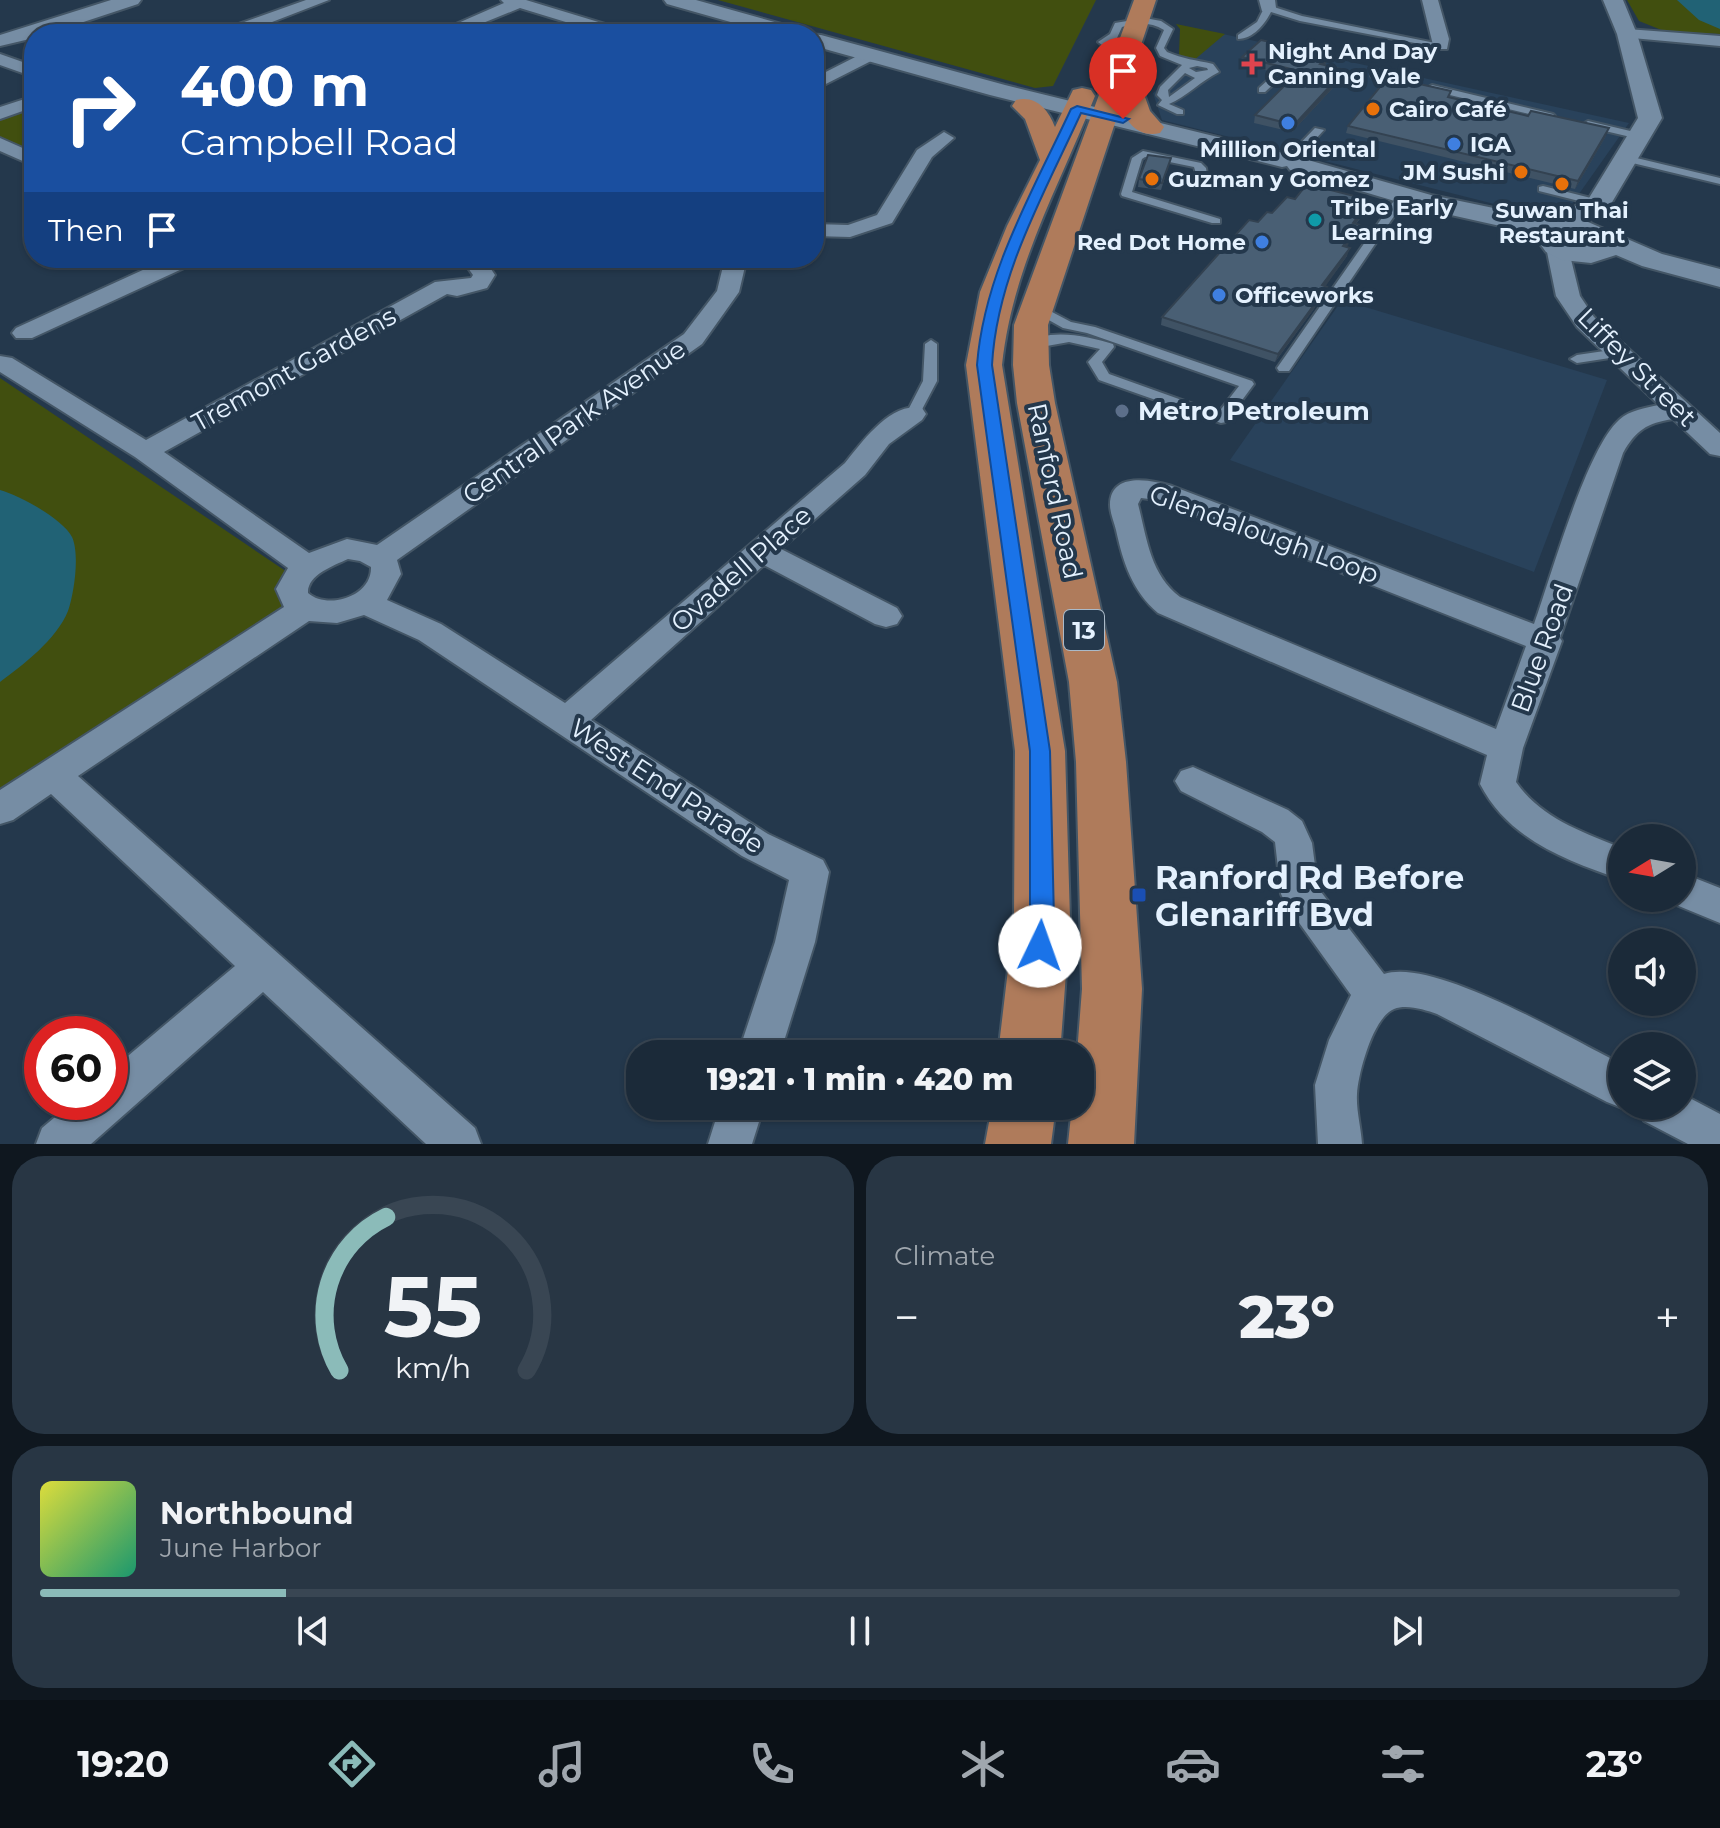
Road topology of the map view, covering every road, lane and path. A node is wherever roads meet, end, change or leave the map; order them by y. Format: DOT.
graph roads {
  1 [pos="131,0"];
  2 [pos="321,0"];
  3 [pos="674,0"];
  4 [pos="1118,0"];
  5 [pos="1430,0"];
  6 [pos="1613,0"];
  7 [pos="514,2"];
  8 [pos="1267,4"];
  9 [pos="1141,10"];
  10 [pos="55,24"];
  11 [pos="253,24"];
  12 [pos="464,24"];
  13 [pos="588,24"];
  14 [pos="760,24"];
  15 [pos="1627,34"];
  16 [pos="24,37"];
  17 [pos="1241,37"];
  18 [pos="1720,41"];
  19 [pos="824,42"];
  20 [pos="1102,42"];
  21 [pos="1441,45"];
  22 [pos="2,47"];
  23 [pos="869,55"];
  24 [pos="24,64"];
  25 [pos="1121,65"];
  26 [pos="1185,67"];
  27 [pos="1211,69"];
  28 [pos="1228,71"];
  29 [pos="938,74"];
  30 [pos="1376,76"];
  31 [pos="824,80"];
  32 [pos="1272,81"];
  33 [pos="1411,83"];
  34 [pos="1426,87"];
  35 [pos="1262,90"];
  36 [pos="1167,100"];
  37 [pos="24,105"];
  38 [pos="1025,106"];
  39 [pos="1180,112"];
  40 [pos="0,113"];
  41 [pos="1563,119"];
  42 [pos="1578,122"];
  43 [pos="1150,127"];
  44 [pos="1083,130"];
  45 [pos="1319,130"];
  46 [pos="1639,136"];
  47 [pos="944,138"];
  48 [pos="1172,141"];
  49 [pos="0,144"];
  50 [pos="24,155"];
  51 [pos="1624,158"];
  52 [pos="1294,160"];
  53 [pos="1203,181"];
  54 [pos="1720,181"];
  55 [pos="1402,197"];
  56 [pos="1536,203"];
  57 [pos="1216,221"];
  58 [pos="824,230"];
  59 [pos="1597,233"];
  60 [pos="1556,236"];
  61 [pos="163,268"];
  62 [pos="486,268"];
  63 [pos="734,268"];
  64 [pos="1720,278"];
  65 [pos="1564,280"];
  66 [pos="1032,326"];
  67 [pos="12,331"];
  68 [pos="931,344"];
  69 [pos="1618,353"];
  70 [pos="1577,359"];
  71 [pos="2,364"];
  72 [pos="1284,368"];
  73 [pos="1678,410"];
  74 [pos="913,414"];
  75 [pos="1720,448"];
  76 [pos="145,451"];
  77 [pos="760,551"];
  78 [pos="379,558"];
  79 [pos="307,566"];
  80 [pos="363,602"];
  81 [pos="306,608"];
  82 [pos="886,616"];
  83 [pos="1546,641"];
  84 [pos="566,722"];
  85 [pos="1506,748"];
  86 [pos="52,774"];
  87 [pos="1193,781"];
  88 [pos="0,809"];
  89 [pos="1608,858"];
  90 [pos="1696,896"];
  91 [pos="1720,906"];
  92 [pos="262,968"];
  93 [pos="1376,996"];
  94 [pos="764,1040"];
  95 [pos="1030,1040"];
  96 [pos="1608,1080"];
  97 [pos="128,1083"];
  98 [pos="85,1120"];
  99 [pos="738,1120"];
  100 [pos="1022,1120"];
  101 [pos="1687,1120"];
  102 [pos="1720,1137"];
  103 [pos="58,1144"];
  104 [pos="459,1144"];
  105 [pos="730,1144"];
  106 [pos="1018,1144"];
  107 [pos="1101,1144"];
  108 [pos="1340,1144"];
  1 -- 10 [label="street"];
  2 -- 11 [label="street"];
  3 -- 14 [label="street"];
  4 -- 20 [label="main road, Ranford Road / 13"];
  5 -- 21 [label="street"];
  6 -- 15 [label="street"];
  7 -- 12 [label="street"];
  7 -- 13 [label="street"];
  8 -- 17 [label="lane"];
  8 -- 21 [label="lane"];
  9 -- 20 [label="lane"];
  9 -- 25 [label="main road, Ranford Road / 13"];
  9 -- 26 [label="lane"];
  15 -- 18 [label="street"];
  15 -- 46 [label="street"];
  16 -- 22 [label="street"];
  19 -- 23 [label="street"];
  20 -- 44 [label="main road, Ranford Road / 13"];
  22 -- 24 [label="street"];
  23 -- 29 [label="street"];
  23 -- 31 [label="street"];
  25 -- 43 [label="main road"];
  25 -- 44 [label="main road, Ranford Road / 13"];
  26 -- 27 [label="lane"];
  26 -- 36 [label="lane"];
  27 -- 28 [label="lane"];
  27 -- 36 [label="lane"];
  29 -- 38 [label="street"];
  29 -- 44 [label="street"];
  30 -- 33 [label="lane"];
  32 -- 35 [label="lane"];
  34 -- 41 [label="lane"];
  36 -- 39 [label="lane"];
  37 -- 40 [label="street"];
  38 -- 44 [label="street"];
  38 -- 44 [label="main road"];
  42 -- 46 [label="lane"];
  43 -- 44 [label="street"];
  43 -- 52 [label="street"];
  44 -- 48 [label="street"];
  44 -- 48 [label="street"];
  44 -- 66 [label="main road, Ranford Road / 13"];
  44 -- 95 [label="main road, Ranford Road / 13"];
  45 -- 52 [label="lane"];
  46 -- 51 [label="street"];
  47 -- 58 [label="street"];
  48 -- 52 [label="street"];
  49 -- 50 [label="street"];
  51 -- 54 [label="lane"];
  51 -- 59 [label="street"];
  52 -- 55 [label="street"];
  53 -- 57 [label="lane"];
  55 -- 60 [label="street"];
  55 -- 72 [label="lane"];
  56 -- 59 [label="lane"];
  59 -- 60 [label="street"];
  59 -- 64 [label="street"];
  59 -- 65 [label="street, Liffey Street"];
  60 -- 65 [label="street, Liffey Street"];
  61 -- 67 [label="street"];
  62 -- 76 [label="street, Tremont Gardens"];
  63 -- 78 [label="street, Central Park Avenue"];
  65 -- 69 [label="street, Liffey Street"];
  66 -- 66 [label="lane"];
  66 -- 107 [label="main road, Ranford Road / 13"];
  67 -- 71 [label="street"];
  68 -- 74 [label="lane"];
  69 -- 70 [label="lane"];
  69 -- 73 [label="street, Liffey Street"];
  71 -- 76 [label="street"];
  73 -- 75 [label="street, Liffey Street"];
  73 -- 83 [label="street, Blue Road"];
  74 -- 77 [label="street, Ovadell Place"];
  76 -- 79 [label="street"];
  77 -- 82 [label="street"];
  77 -- 84 [label="street, Ovadell Place"];
  78 -- 79 [label="street"];
  78 -- 80 [label="street"];
  79 -- 81 [label="street"];
  80 -- 81 [label="street"];
  80 -- 84 [label="street, West End Parade"];
  81 -- 86 [label="street"];
  83 -- 85 [label="street, Blue Road"];
  83 -- 85 [label="street, Glendalough Loop"];
  84 -- 94 [label="street, West End Parade"];
  85 -- 89 [label="street, Blue Road"];
  86 -- 88 [label="street"];
  86 -- 92 [label="street"];
  87 -- 93 [label="street"];
  90 -- 91 [label="street"];
  92 -- 97 [label="street"];
  92 -- 104 [label="street"];
  93 -- 96 [label="street"];
  93 -- 108 [label="street"];
  98 -- 103 [label="street"];
  99 -- 105 [label="street"];
  100 -- 106 [label="main road"];
  101 -- 102 [label="street"];
}
